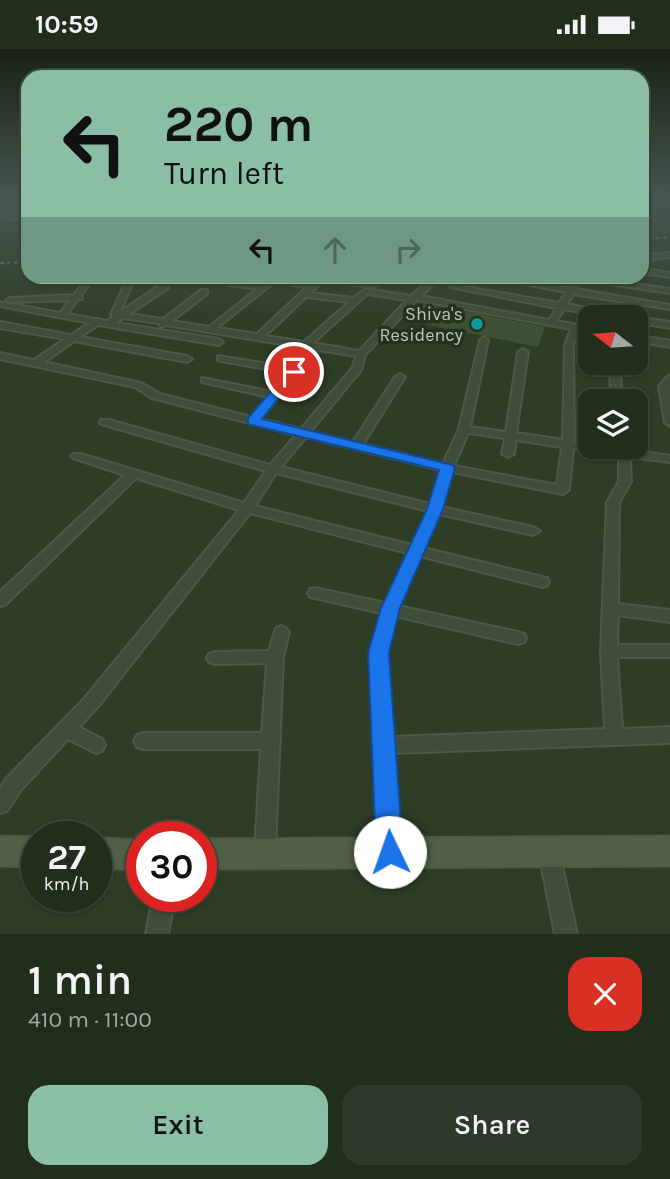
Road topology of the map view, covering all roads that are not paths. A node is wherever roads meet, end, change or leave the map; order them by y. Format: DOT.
graph roads {
  1 [pos="670,255"];
  2 [pos="649,257"];
  3 [pos="649,272"];
  4 [pos="670,275"];
  5 [pos="87,284"];
  6 [pos="129,284"];
  7 [pos="237,284"];
  8 [pos="267,284"];
  9 [pos="307,284"];
  10 [pos="374,284"];
  11 [pos="429,284"];
  12 [pos="531,284"];
  13 [pos="574,284"];
  14 [pos="624,284"];
  15 [pos="312,285"];
  16 [pos="165,286"];
  17 [pos="454,287"];
  18 [pos="263,288"];
  19 [pos="365,291"];
  20 [pos="571,291"];
  21 [pos="670,291"];
  22 [pos="204,292"];
  23 [pos="303,294"];
  24 [pos="79,296"];
  25 [pos="414,298"];
  26 [pos="353,300"];
  27 [pos="0,302"];
  28 [pos="563,306"];
  29 [pos="670,307"];
  30 [pos="578,309"];
  31 [pos="63,314"];
  32 [pos="119,314"];
  33 [pos="648,321"];
  34 [pos="97,322"];
  35 [pos="165,322"];
  36 [pos="551,323"];
  37 [pos="108,324"];
  38 [pos="670,325"];
  39 [pos="1,326"];
  40 [pos="576,327"];
  41 [pos="211,329"];
  42 [pos="153,332"];
  43 [pos="259,337"];
  44 [pos="70,340"];
  45 [pos="484,340"];
  46 [pos="648,340"];
  47 [pos="219,342"];
  48 [pos="670,344"];
  49 [pos="313,345"];
  50 [pos="523,352"];
  51 [pos="361,354"];
  52 [pos="0,356"];
  53 [pos="221,358"];
  54 [pos="187,359"];
  55 [pos="36,363"];
  56 [pos="294,372"];
  57 [pos="400,377"];
  58 [pos="670,379"];
  59 [pos="205,380"];
  60 [pos="275,395"];
  61 [pos="253,421"];
  62 [pos="105,422"];
  63 [pos="670,423"];
  64 [pos="464,429"];
  65 [pos="305,434"];
  66 [pos="511,436"];
  67 [pos="568,444"];
  68 [pos="357,445"];
  69 [pos="578,445"];
  70 [pos="508,454"];
  71 [pos="648,454"];
  72 [pos="77,456"];
  73 [pos="624,459"];
  74 [pos="670,459"];
  75 [pos="447,468"];
  76 [pos="273,469"];
  77 [pos="134,473"];
  78 [pos="247,508"];
  79 [pos="435,509"];
  80 [pos="533,531"];
  81 [pos="416,551"];
  82 [pos="542,582"];
  83 [pos="315,593"];
  84 [pos="0,601"];
  85 [pos="390,608"];
  86 [pos="610,610"];
  87 [pos="670,616"];
  88 [pos="281,632"];
  89 [pos="518,638"];
  90 [pos="609,651"];
  91 [pos="670,651"];
  92 [pos="275,657"];
  93 [pos="215,658"];
  94 [pos="65,729"];
  95 [pos="614,736"];
  96 [pos="670,736"];
  97 [pos="143,741"];
  98 [pos="271,741"];
  99 [pos="96,745"];
  100 [pos="384,745"];
  101 [pos="0,804"];
  102 [pos="0,851"];
  103 [pos="548,851"];
  104 [pos="670,851"];
  105 [pos="21,852"];
  106 [pos="265,852"];
  107 [pos="390,852"];
  108 [pos="217,854"];
  109 [pos="161,912"];
  110 [pos="157,934"];
  111 [pos="566,934"];
  1 -- 2 [label="street"];
  3 -- 4 [label="street"];
  5 -- 24 [label="street"];
  6 -- 32 [label="street"];
  7 -- 18 [label="street"];
  8 -- 18 [label="street"];
  9 -- 15 [label="street"];
  10 -- 19 [label="street"];
  11 -- 25 [label="street"];
  12 -- 20 [label="street"];
  13 -- 20 [label="street"];
  14 -- 21 [label="street"];
  15 -- 23 [label="street"];
  16 -- 32 [label="street"];
  17 -- 28 [label="street"];
  18 -- 41 [label="street"];
  19 -- 25 [label="street"];
  19 -- 26 [label="street"];
  20 -- 28 [label="street"];
  20 -- 29 [label="street"];
  22 -- 35 [label="street"];
  23 -- 26 [label="street"];
  23 -- 43 [label="street"];
  24 -- 27 [label="street"];
  24 -- 31 [label="street"];
  25 -- 36 [label="street"];
  25 -- 51 [label="street"];
  26 -- 49 [label="street"];
  27 -- 31 [label="street"];
  28 -- 30 [label="street"];
  28 -- 36 [label="street"];
  31 -- 32 [label="street"];
  31 -- 34 [label="street"];
  32 -- 35 [label="street"];
  32 -- 37 [label="street"];
  33 -- 38 [label="street"];
  34 -- 37 [label="street"];
  34 -- 44 [label="street"];
  35 -- 41 [label="street"];
  35 -- 42 [label="street"];
  36 -- 40 [label="street"];
  37 -- 42 [label="street"];
  39 -- 44 [label="street"];
  40 -- 67 [label="street"];
  41 -- 43 [label="street"];
  42 -- 47 [label="street"];
  43 -- 49 [label="street"];
  44 -- 54 [label="street"];
  44 -- 55 [label="street"];
  45 -- 64 [label="street"];
  46 -- 48 [label="street"];
  49 -- 51 [label="street"];
  49 -- 56 [label="street"];
  50 -- 66 [label="street"];
  51 -- 65 [label="street"];
  52 -- 55 [label="street"];
  53 -- 56 [label="street"];
  55 -- 61 [label="street"];
  56 -- 60 [label="street"];
  57 -- 68 [label="street"];
  58 -- 63 [label="street"];
  59 -- 60 [label="street"];
  60 -- 61 [label="street"];
  61 -- 65 [label="street"];
  62 -- 76 [label="street"];
  64 -- 66 [label="street"];
  64 -- 75 [label="street"];
  65 -- 68 [label="street"];
  65 -- 76 [label="street"];
  66 -- 67 [label="street"];
  66 -- 70 [label="street"];
  67 -- 69 [label="street"];
  67 -- 75 [label="street"];
  68 -- 75 [label="street"];
  71 -- 74 [label="street"];
  72 -- 77 [label="street"];
  73 -- 86 [label="street"];
  75 -- 79 [label="street"];
  76 -- 78 [label="street"];
  76 -- 79 [label="street"];
  77 -- 78 [label="street"];
  77 -- 84 [label="street"];
  78 -- 81 [label="street"];
  78 -- 94 [label="street"];
  79 -- 80 [label="street"];
  79 -- 81 [label="street"];
  81 -- 82 [label="street"];
  81 -- 85 [label="street"];
  83 -- 85 [label="street"];
  85 -- 89 [label="street"];
  85 -- 100 [label="street"];
  86 -- 87 [label="street"];
  86 -- 90 [label="street"];
  88 -- 92 [label="street"];
  90 -- 91 [label="street"];
  90 -- 95 [label="street"];
  92 -- 93 [label="street"];
  92 -- 98 [label="street"];
  94 -- 99 [label="street"];
  94 -- 101 [label="street"];
  95 -- 96 [label="street"];
  95 -- 100 [label="street"];
  97 -- 98 [label="street"];
  98 -- 106 [label="street"];
  100 -- 107 [label="street"];
  102 -- 105 [label="street"];
  103 -- 104 [label="street"];
  103 -- 107 [label="street"];
  103 -- 111 [label="street"];
  106 -- 107 [label="street"];
  106 -- 108 [label="street"];
  109 -- 110 [label="street"];
}
